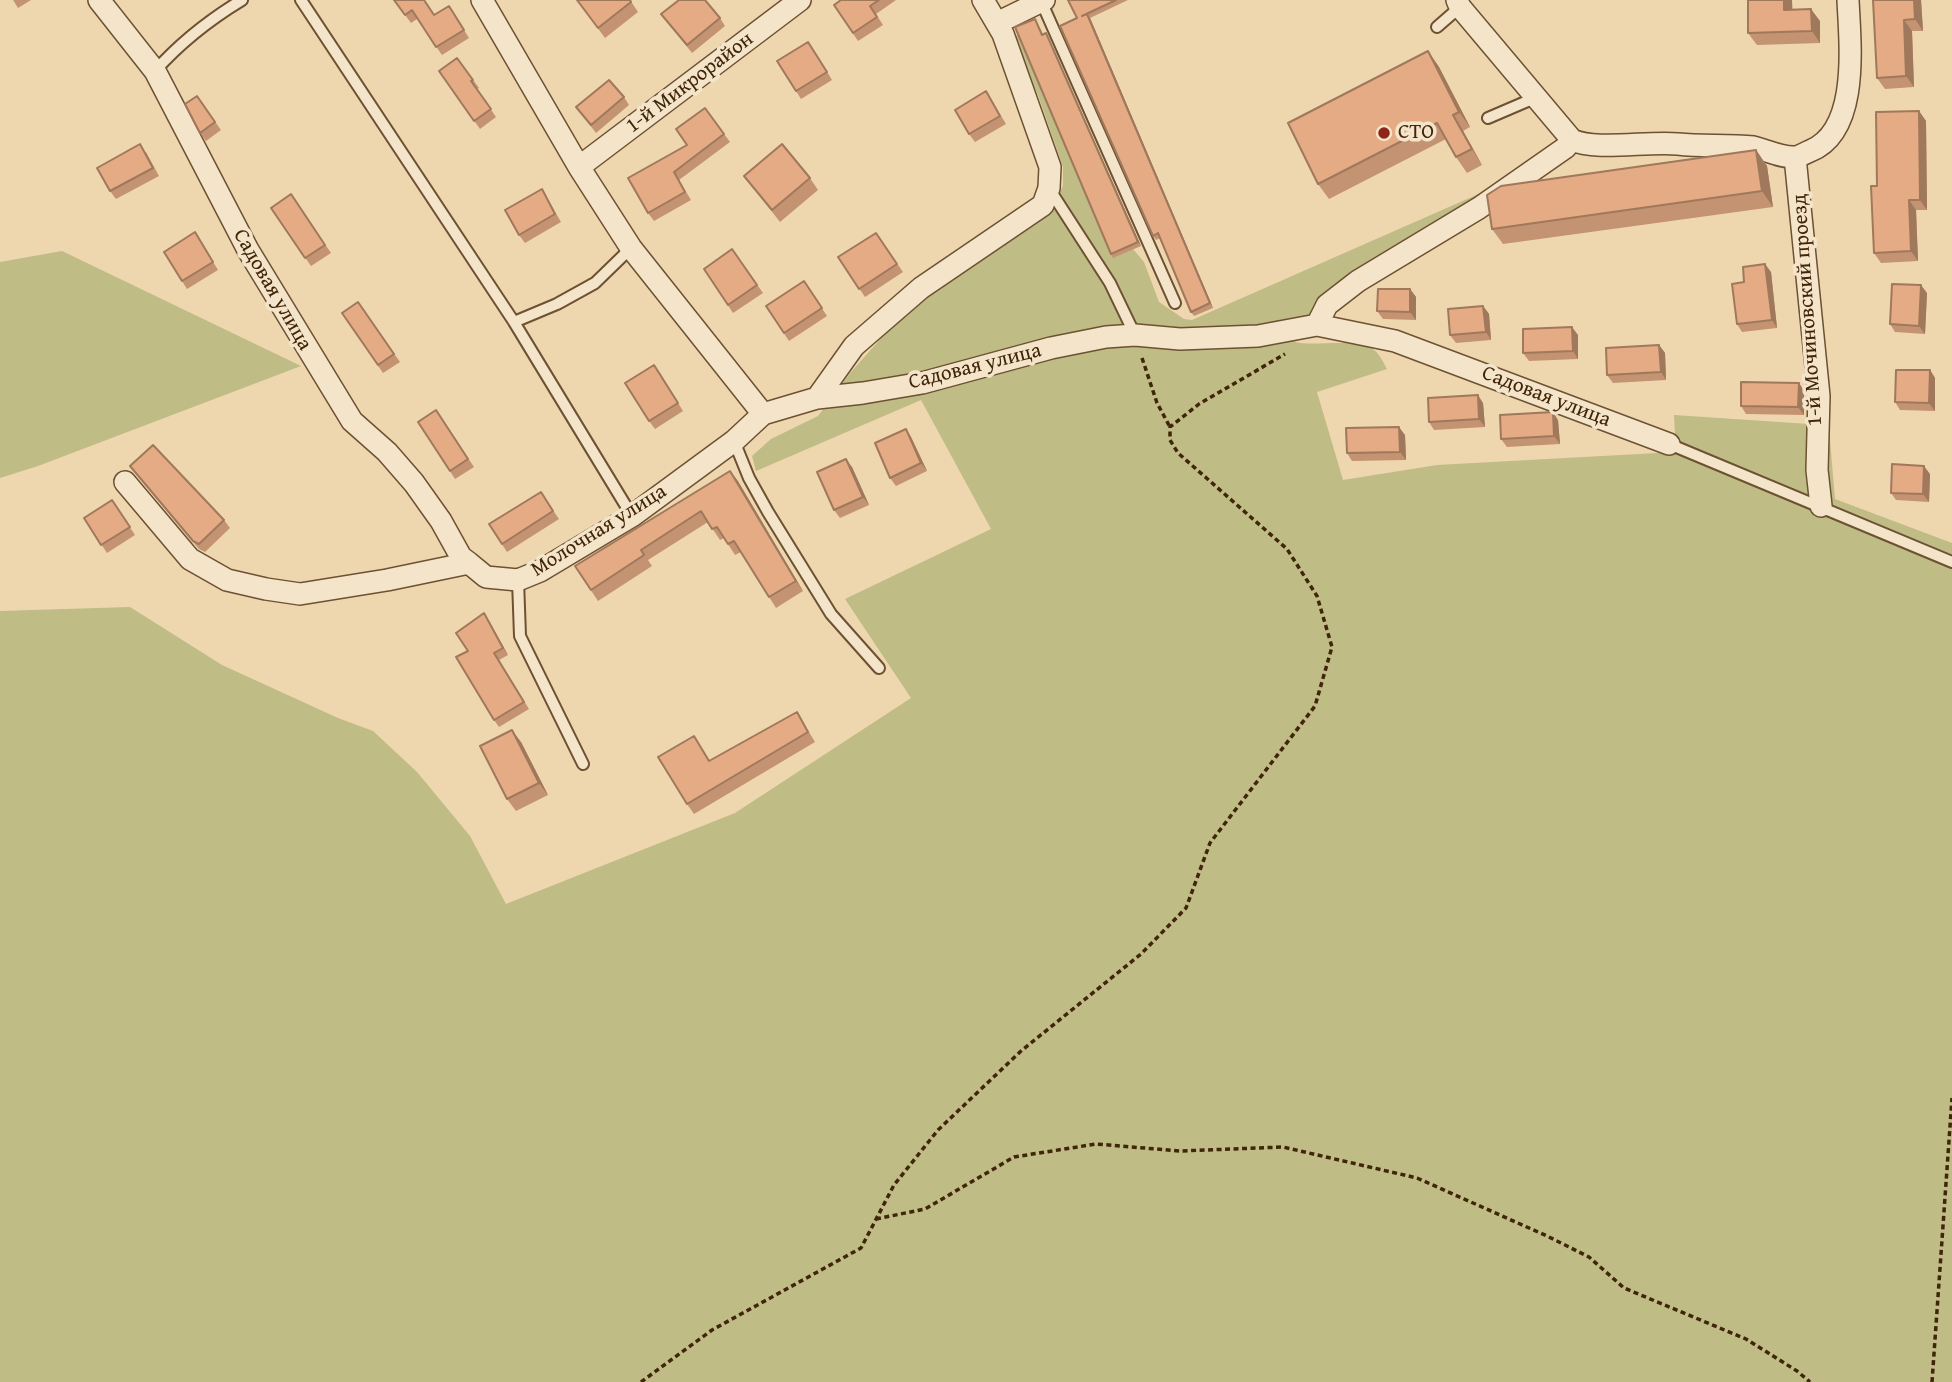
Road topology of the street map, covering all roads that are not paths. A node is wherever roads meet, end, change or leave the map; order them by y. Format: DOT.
graph roads {
  1 [pos="99,0"];
  2 [pos="242,0"];
  3 [pos="301,0"];
  4 [pos="482,0"];
  5 [pos="800,0"];
  6 [pos="983,0"];
  7 [pos="1848,0"];
  8 [pos="1042,1"];
  9 [pos="1459,4"];
  10 [pos="996,23"];
  11 [pos="1437,26"];
  12 [pos="155,71"];
  13 [pos="1537,97"];
  14 [pos="1488,118"];
  15 [pos="1572,140"];
  16 [pos="1795,157"];
  17 [pos="579,167"];
  18 [pos="1049,188"];
  19 [pos="631,248"];
  20 [pos="1175,303"];
  21 [pos="514,322"];
  22 [pos="1317,326"];
  23 [pos="1135,335"];
  24 [pos="817,398"];
  25 [pos="763,414"];
  26 [pos="734,442"];
  27 [pos="1669,444"];
  28 [pos="125,482"];
  29 [pos="1821,506"];
  30 [pos="632,516"];
  31 [pos="1952,562"];
  32 [pos="469,563"];
  33 [pos="518,580"];
  34 [pos="879,667"];
  35 [pos="583,764"];
  1 -- 12 [label="street, Садовая улица"];
  2 -- 12 [label="lane"];
  3 -- 21 [label="lane"];
  4 -- 17 [label="street"];
  5 -- 17 [label="street, 1-й Микрорайон"];
  6 -- 10 [label="street"];
  7 -- 16 [label="street"];
  8 -- 10 [label="street"];
  8 -- 20 [label="lane"];
  9 -- 11 [label="lane"];
  9 -- 13 [label="street"];
  10 -- 18 [label="street"];
  12 -- 32 [label="street, Садовая улица"];
  13 -- 14 [label="lane"];
  13 -- 15 [label="street"];
  15 -- 16 [label="street"];
  15 -- 22 [label="street"];
  16 -- 29 [label="street, 1-й Мочиновский проезд"];
  17 -- 19 [label="street"];
  18 -- 23 [label="lane"];
  18 -- 24 [label="street"];
  19 -- 21 [label="lane"];
  19 -- 25 [label="street"];
  21 -- 30 [label="lane"];
  22 -- 23 [label="street, Садовая улица"];
  22 -- 27 [label="street, Садовая улица"];
  23 -- 24 [label="street, Садовая улица"];
  24 -- 25 [label="street, Садовая улица"];
  25 -- 26 [label="street, Молочная улица"];
  26 -- 30 [label="street, Молочная улица"];
  26 -- 34 [label="lane"];
  27 -- 29 [label="lane"];
  28 -- 32 [label="street"];
  29 -- 31 [label="lane"];
  30 -- 33 [label="street, Молочная улица"];
  32 -- 33 [label="street, Молочная улица"];
  33 -- 35 [label="lane"];
}
